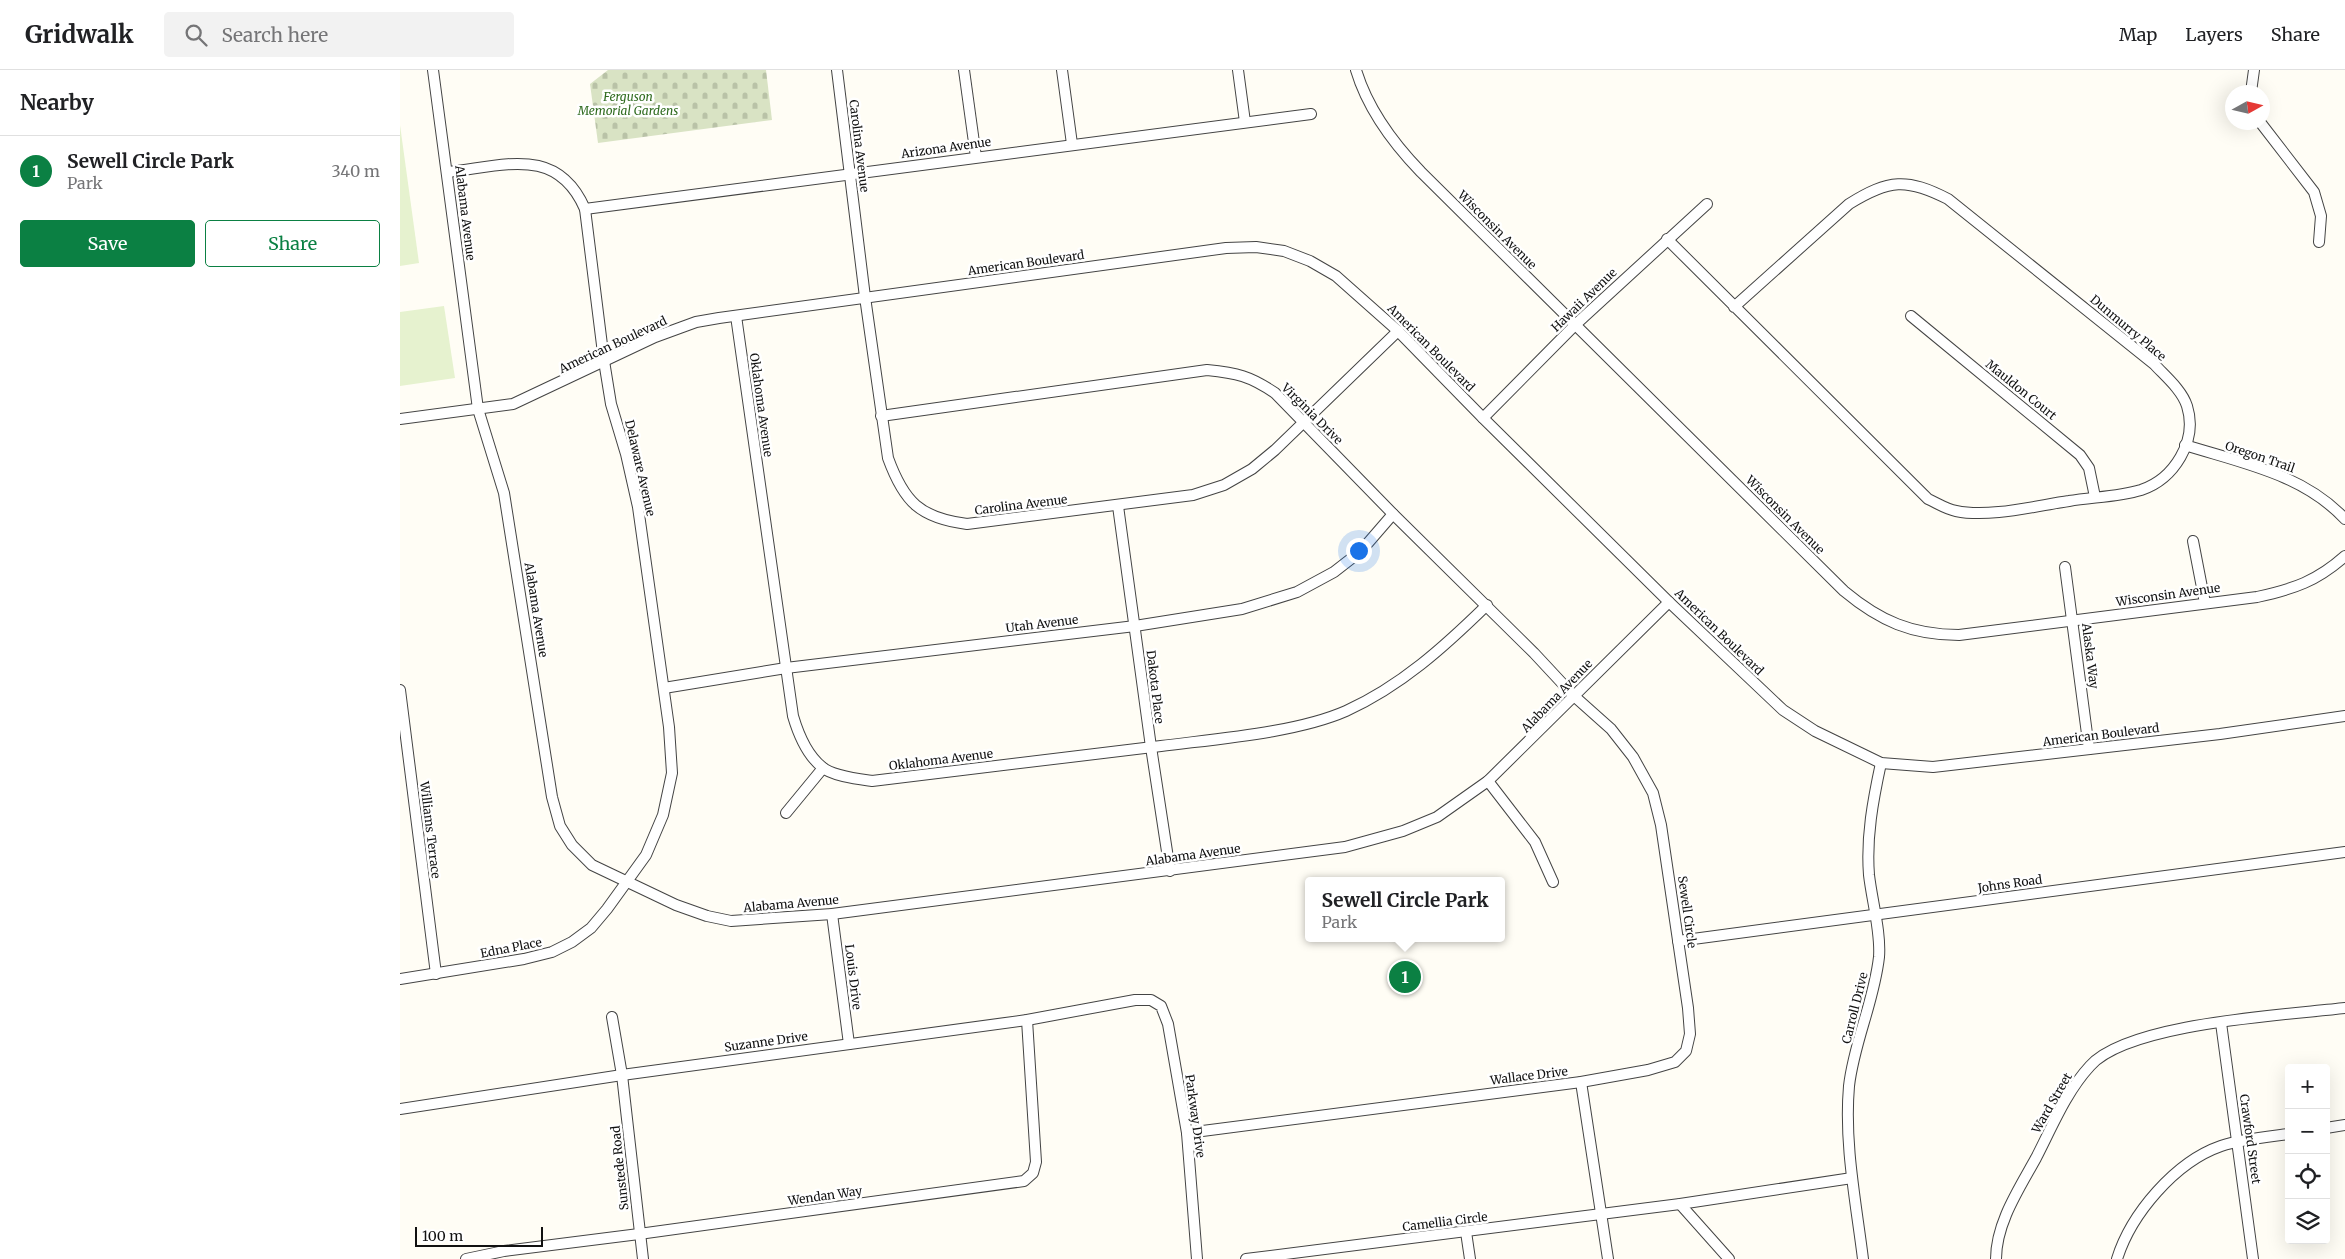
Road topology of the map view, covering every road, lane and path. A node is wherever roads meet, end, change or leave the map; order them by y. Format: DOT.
graph roads {
  1 [pos="433,70"];
  2 [pos="837,70"];
  3 [pos="964,70"];
  4 [pos="1062,70"];
  5 [pos="1238,70"];
  6 [pos="1356,70"];
  7 [pos="2254,70"];
  8 [pos="2252,85"];
  9 [pos="1310,114"];
  10 [pos="1245,122"];
  11 [pos="2266,130"];
  12 [pos="1072,144"];
  13 [pos="976,156"];
  14 [pos="448,172"];
  15 [pos="850,173"];
  16 [pos="1707,204"];
  17 [pos="585,209"];
  18 [pos="1667,239"];
  19 [pos="2320,242"];
  20 [pos="865,297"];
  21 [pos="1734,307"];
  22 [pos="736,316"];
  23 [pos="1911,316"];
  24 [pos="1575,326"];
  25 [pos="1398,331"];
  26 [pos="604,361"];
  27 [pos="478,409"];
  28 [pos="881,416"];
  29 [pos="1483,418"];
  30 [pos="400,419"];
  31 [pos="1303,423"];
  32 [pos="2185,445"];
  33 [pos="2095,497"];
  34 [pos="1118,506"];
  35 [pos="1393,514"];
  36 [pos="2345,519"];
  37 [pos="2193,541"];
  38 [pos="2345,556"];
  39 [pos="2065,566"];
  40 [pos="1669,602"];
  41 [pos="2205,602"];
  42 [pos="1487,605"];
  43 [pos="2073,621"];
  44 [pos="1135,626"];
  45 [pos="786,668"];
  46 [pos="664,688"];
  47 [pos="400,690"];
  48 [pos="1574,696"];
  49 [pos="2345,716"];
  50 [pos="1150,747"];
  51 [pos="2089,749"];
  52 [pos="1881,763"];
  53 [pos="823,768"];
  54 [pos="1488,782"];
  55 [pos="786,813"];
  56 [pos="2345,852"];
  57 [pos="1170,871"];
  58 [pos="627,880"];
  59 [pos="1554,882"];
  60 [pos="832,914"];
  61 [pos="1874,915"];
  62 [pos="1678,941"];
  63 [pos="436,974"];
  64 [pos="400,979"];
  65 [pos="1135,1000"];
  66 [pos="2345,1008"];
  67 [pos="612,1017"];
  68 [pos="1027,1020"];
  69 [pos="2222,1023"];
  70 [pos="849,1044"];
  71 [pos="622,1074"];
  72 [pos="1581,1082"];
  73 [pos="400,1109"];
  74 [pos="2345,1125"];
  75 [pos="2330,1127"];
  76 [pos="1186,1133"];
  77 [pos="2285,1135"];
  78 [pos="2238,1142"];
  79 [pos="1852,1178"];
  80 [pos="1680,1204"];
  81 [pos="1602,1214"];
  82 [pos="1466,1232"];
  83 [pos="640,1234"];
  84 [pos="466,1259"];
  85 [pos="643,1259"];
  86 [pos="1197,1259"];
  87 [pos="1246,1259"];
  88 [pos="1470,1259"];
  89 [pos="1608,1259"];
  90 [pos="1730,1259"];
  91 [pos="1863,1259"];
  92 [pos="1996,1259"];
  93 [pos="2117,1259"];
  94 [pos="2253,1259"];
  1 -- 14 [label="street, Alabama Avenue"];
  2 -- 15 [label="street, Carolina Avenue"];
  3 -- 13 [label="street"];
  4 -- 12 [label="street"];
  5 -- 10 [label="street"];
  6 -- 24 [label="street, Wisconsin Avenue"];
  7 -- 8 [label="street"];
  9 -- 10 [label="street, Arizona Avenue"];
  10 -- 12 [label="street, Arizona Avenue"];
  11 -- 19 [label="street"];
  12 -- 13 [label="street, Arizona Avenue"];
  13 -- 15 [label="street, Arizona Avenue"];
  14 -- 17 [label="street, Delaware Avenue"];
  14 -- 27 [label="street, Alabama Avenue"];
  15 -- 17 [label="street, Arizona Avenue"];
  15 -- 20 [label="street, Carolina Avenue"];
  16 -- 18 [label="street, Hawaii Avenue"];
  17 -- 26 [label="street, Delaware Avenue"];
  18 -- 21 [label="street, Dunmurry Place"];
  18 -- 24 [label="street, Hawaii Avenue"];
  20 -- 22 [label="street, American Boulevard"];
  20 -- 25 [label="street, American Boulevard"];
  20 -- 28 [label="street, Carolina Avenue"];
  21 -- 32 [label="street, Dunmurry Place"];
  21 -- 33 [label="street, Dunmurry Place"];
  22 -- 26 [label="street, American Boulevard"];
  22 -- 45 [label="street, Oklahoma Avenue"];
  23 -- 33 [label="street, Mauldon Court"];
  24 -- 29 [label="street, Hawaii Avenue"];
  24 -- 43 [label="street, Wisconsin Avenue"];
  25 -- 29 [label="street, American Boulevard"];
  25 -- 31 [label="street, Carolina Avenue"];
  26 -- 27 [label="street, American Boulevard"];
  26 -- 46 [label="street, Delaware Avenue"];
  27 -- 30 [label="street, American Boulevard"];
  27 -- 58 [label="street, Alabama Avenue"];
  28 -- 31 [label="street, Virginia Drive"];
  28 -- 34 [label="street, Carolina Avenue"];
  29 -- 40 [label="street, American Boulevard"];
  31 -- 34 [label="street, Carolina Avenue"];
  31 -- 35 [label="street, Virginia Drive"];
  32 -- 33 [label="street, Dunmurry Place"];
  32 -- 36 [label="street, Oregon Trail"];
  34 -- 44 [label="street, Dakota Place"];
  35 -- 42 [label="street, Virginia Drive"];
  35 -- 44 [label="street, Utah Avenue"];
  37 -- 41 [label="street"];
  38 -- 41 [label="street, Wisconsin Avenue"];
  39 -- 43 [label="street, Alaska Way"];
  40 -- 48 [label="street, Alabama Avenue"];
  40 -- 52 [label="street, American Boulevard"];
  41 -- 43 [label="street, Wisconsin Avenue"];
  42 -- 48 [label="street, Virginia Drive"];
  42 -- 50 [label="street, Oklahoma Avenue"];
  43 -- 51 [label="street, Alaska Way"];
  44 -- 45 [label="street, Utah Avenue"];
  44 -- 50 [label="street, Dakota Place"];
  45 -- 46 [label="street, Utah Avenue"];
  45 -- 53 [label="street, Oklahoma Avenue"];
  46 -- 58 [label="street, Delaware Avenue"];
  47 -- 63 [label="street, Williams Terrace"];
  48 -- 54 [label="street, Alabama Avenue"];
  48 -- 62 [label="street, Sewell Circle"];
  49 -- 51 [label="street, American Boulevard"];
  50 -- 53 [label="street, Oklahoma Avenue"];
  50 -- 57 [label="street, Dakota Place"];
  51 -- 52 [label="street, American Boulevard"];
  52 -- 61 [label="street, Carroll Drive"];
  53 -- 55 [label="street"];
  54 -- 57 [label="street, Alabama Avenue"];
  54 -- 59 [label="street"];
  56 -- 61 [label="street, Johns Road"];
  57 -- 60 [label="street, Alabama Avenue"];
  58 -- 60 [label="street, Alabama Avenue"];
  58 -- 63 [label="street, Edna Place"];
  60 -- 70 [label="street, Louis Drive"];
  61 -- 62 [label="street, Johns Road"];
  61 -- 79 [label="street, Carroll Drive"];
  62 -- 72 [label="street, Sewell Circle"];
  63 -- 64 [label="street, Edna Place"];
  65 -- 68 [label="street, Suzanne Drive"];
  65 -- 76 [label="street, Parkway Drive"];
  66 -- 69 [label="street, Ward Street"];
  67 -- 71 [label="street, Sunstede Road"];
  68 -- 70 [label="street, Suzanne Drive"];
  68 -- 83 [label="street, Wendan Way"];
  69 -- 78 [label="street, Crawford Street"];
  69 -- 92 [label="street, Ward Street"];
  70 -- 71 [label="street, Suzanne Drive"];
  71 -- 73 [label="street, Suzanne Drive"];
  71 -- 83 [label="street, Sunstede Road"];
  72 -- 76 [label="street, Wallace Drive"];
  72 -- 81 [label="street, Wallace Drive"];
  74 -- 75 [label="street"];
  76 -- 86 [label="street, Parkway Drive"];
  77 -- 78 [label="street"];
  78 -- 93 [label="street"];
  78 -- 94 [label="street, Crawford Street"];
  79 -- 80 [label="street"];
  79 -- 91 [label="street, Carroll Drive"];
  80 -- 81 [label="street"];
  80 -- 90 [label="street"];
  81 -- 82 [label="street, Camellia Circle"];
  81 -- 89 [label="street"];
  82 -- 87 [label="street, Camellia Circle"];
  82 -- 88 [label="street"];
  83 -- 84 [label="street, Wendan Way"];
  83 -- 85 [label="street, Sunstede Road"];
}
